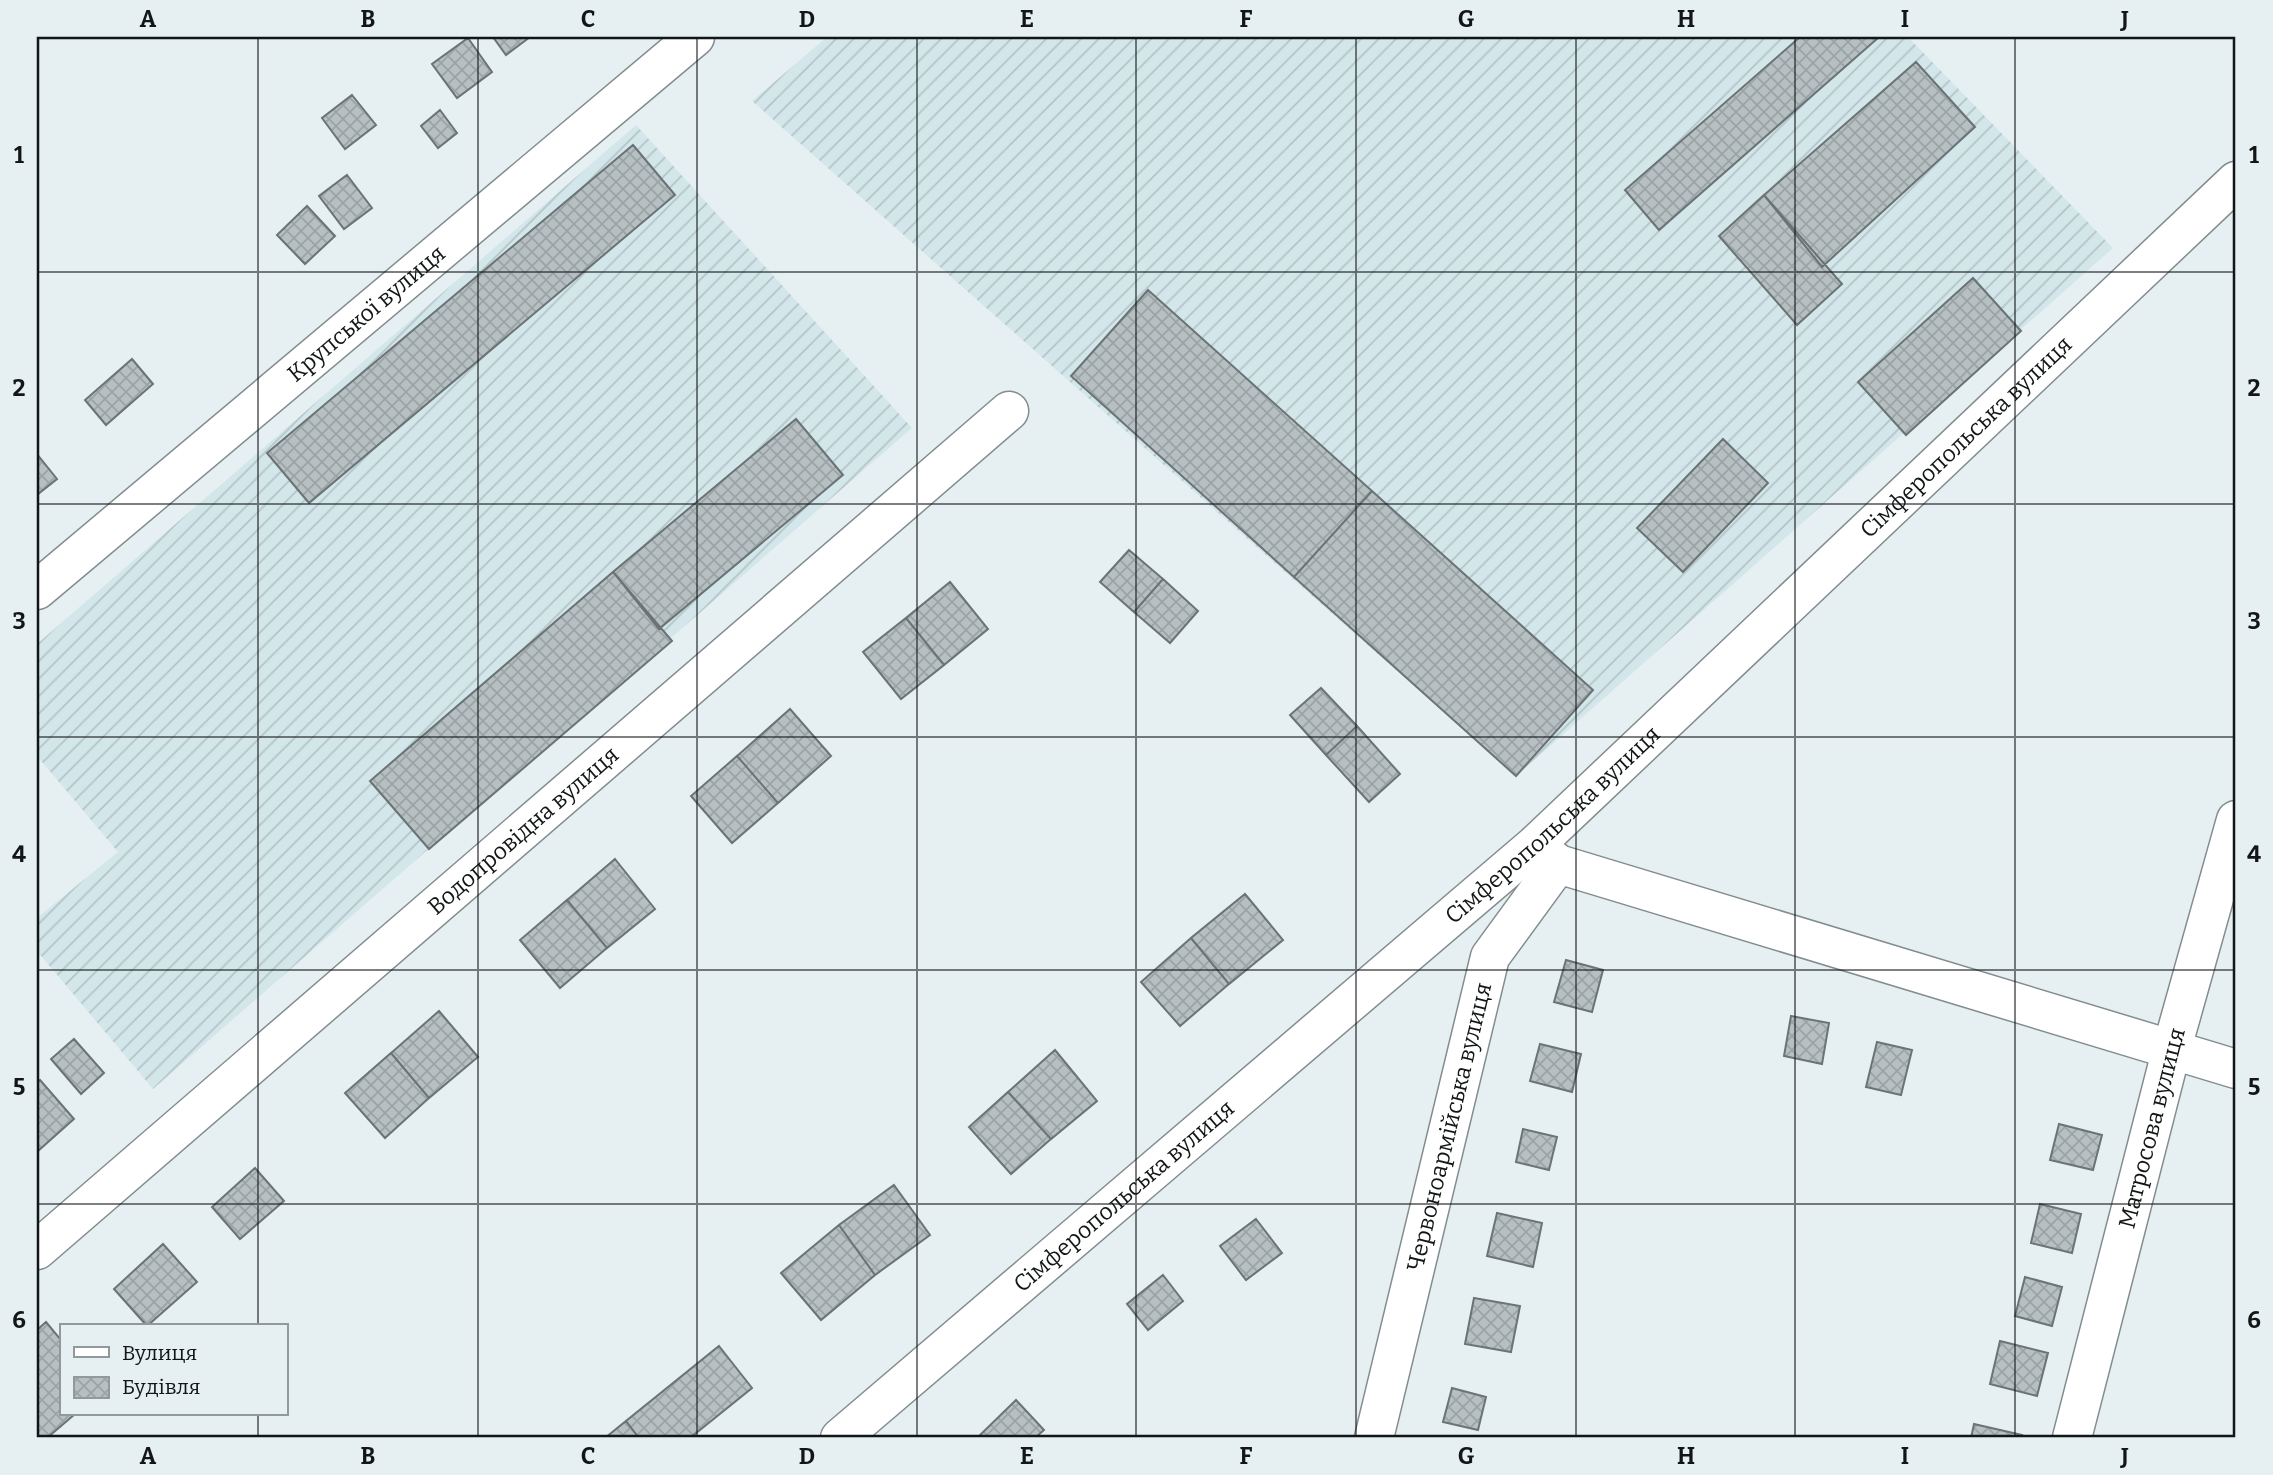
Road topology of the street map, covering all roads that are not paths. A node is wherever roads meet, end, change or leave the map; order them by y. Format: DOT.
graph roads {
  1 [pos="695,37"];
  2 [pos="2236,181"];
  3 [pos="1009,411"];
  4 [pos="37,590"];
  5 [pos="2236,820"];
  6 [pos="1546,854"];
  7 [pos="2172,1048"];
  8 [pos="2236,1069"];
  9 [pos="37,1250"];
  10 [pos="840,1438"];
  11 [pos="1374,1438"];
  12 [pos="2071,1438"];
  1 -- 4 [label="street, Крупської вулиця"];
  2 -- 6 [label="street, Сімферопольська вулиця"];
  3 -- 9 [label="street, Водопровідна вулиця"];
  5 -- 7 [label="street, Матросова вулиця"];
  6 -- 7 [label="street"];
  6 -- 10 [label="street, Сімферопольська вулиця"];
  6 -- 11 [label="street, Червоноармійська вулиця"];
  7 -- 8 [label="street"];
  7 -- 12 [label="street, Матросова вулиця"];
}
